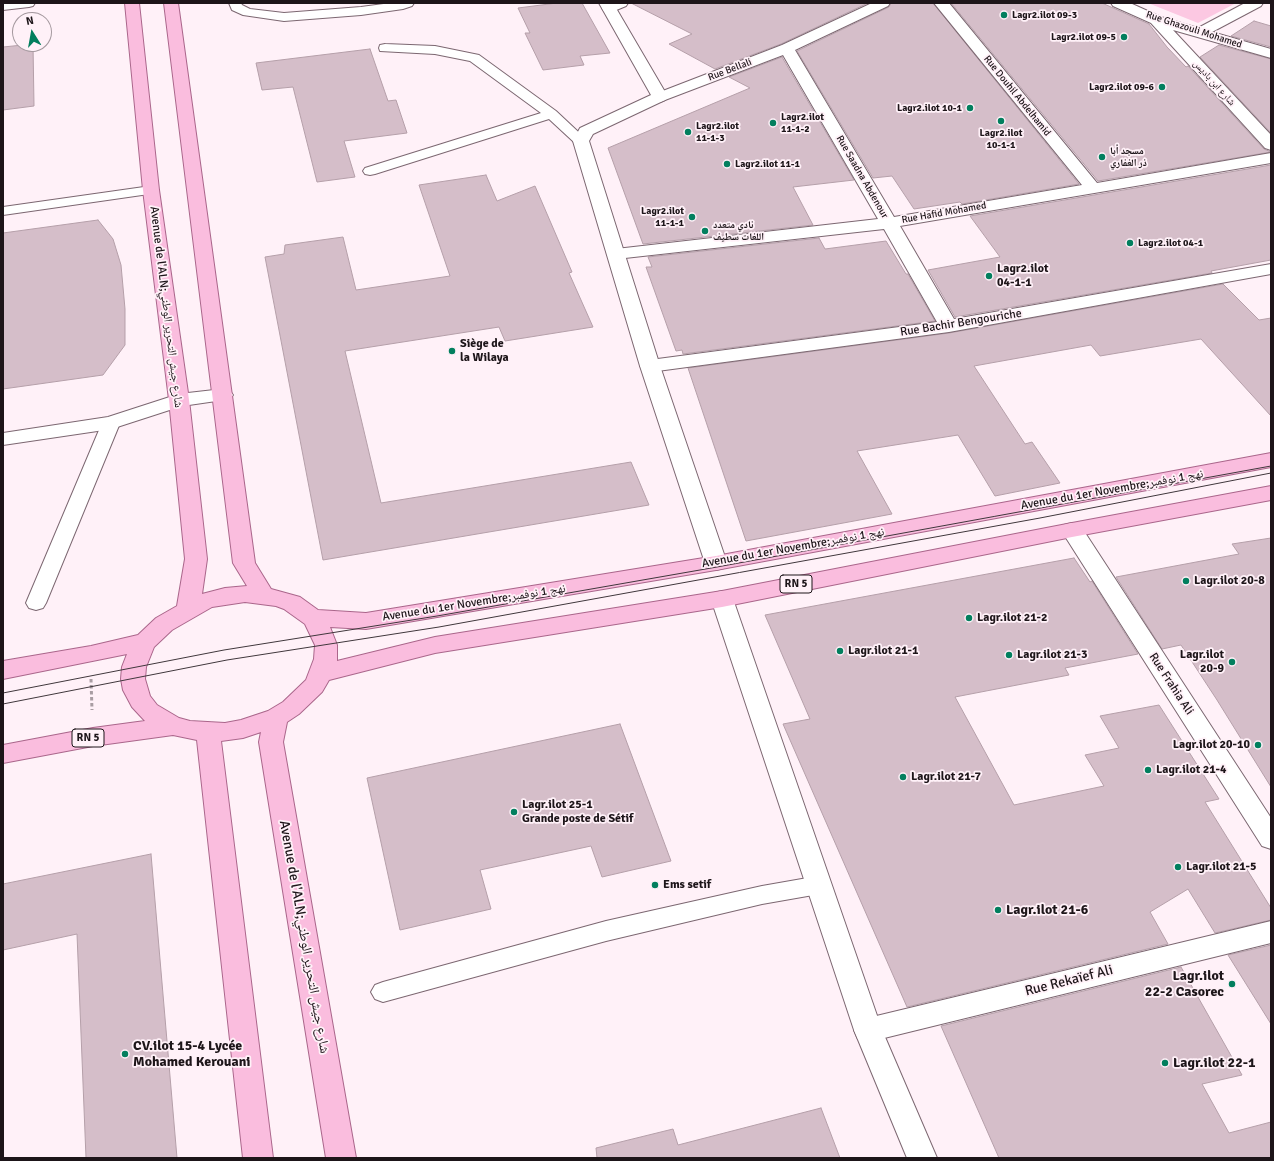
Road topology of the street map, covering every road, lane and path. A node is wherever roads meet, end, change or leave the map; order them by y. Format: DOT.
graph roads {
  1 [pos="29,3"];
  2 [pos="132,3"];
  3 [pos="171,3"];
  4 [pos="235,3"];
  5 [pos="408,3"];
  6 [pos="883,3"];
  7 [pos="941,3"];
  8 [pos="1118,3"];
  9 [pos="1256,3"];
  10 [pos="612,5"];
  11 [pos="3,6"];
  12 [pos="1156,20"];
  13 [pos="1199,33"];
  14 [pos="385,48"];
  15 [pos="787,48"];
  16 [pos="1271,54"];
  17 [pos="660,97"];
  18 [pos="551,114"];
  19 [pos="581,141"];
  20 [pos="1271,145"];
  21 [pos="1271,158"];
  22 [pos="370,171"];
  23 [pos="1093,188"];
  24 [pos="151,190"];
  25 [pos="3,210"];
  26 [pos="889,223"];
  27 [pos="616,254"];
  28 [pos="1271,269"];
  29 [pos="949,326"];
  30 [pos="650,366"];
  31 [pos="223,395"];
  32 [pos="179,400"];
  33 [pos="111,423"];
  34 [pos="3,439"];
  35 [pos="1271,460"];
  36 [pos="1271,493"];
  37 [pos="1072,530"];
  38 [pos="716,563"];
  39 [pos="264,596"];
  40 [pos="722,599"];
  41 [pos="36,603"];
  42 [pos="188,610"];
  43 [pos="313,618"];
  44 [pos="146,642"];
  45 [pos="91,654"];
  46 [pos="3,670"];
  47 [pos="321,674"];
  48 [pos="276,717"];
  49 [pos="173,726"];
  50 [pos="208,731"];
  51 [pos="93,737"];
  52 [pos="3,754"];
  53 [pos="1271,839"];
  54 [pos="819,885"];
  55 [pos="1271,932"];
  56 [pos="383,992"];
  57 [pos="868,1030"];
  58 [pos="258,1158"];
  59 [pos="341,1158"];
  60 [pos="922,1158"];
  1 -- 11 [label="lane"];
  2 -- 24 [label="main road, Avenue de l'ALN;شارع جيش التحرير الوطني"];
  3 -- 31 [label="main road"];
  4 -- 5 [label="lane"];
  6 -- 15 [label="street, Rue Bellali"];
  7 -- 23 [label="street, Rue Douhil Abdelhamid"];
  8 -- 12 [label="street, Rue Ghazouli Mohamed"];
  9 -- 13 [label="street"];
  10 -- 17 [label="street"];
  12 -- 13 [label="street, Rue Ghazouli Mohamed"];
  12 -- 20 [label="street, شارع ابن باديس"];
  13 -- 16 [label="street, Rue Ghazouli Mohamed"];
  14 -- 18 [label="lane"];
  15 -- 17 [label="street, Rue Bellali"];
  15 -- 26 [label="street, Rue Saadna Abdenour"];
  17 -- 19 [label="street, Rue Bellali"];
  18 -- 19 [label="lane"];
  18 -- 22 [label="lane"];
  19 -- 27 [label="street"];
  21 -- 23 [label="street, Rue Hafid Mohamed"];
  23 -- 26 [label="street, Rue Hafid Mohamed"];
  24 -- 25 [label="lane"];
  24 -- 32 [label="main road, Avenue de l'ALN;شارع جيش التحرير الوطني"];
  26 -- 27 [label="street, Rue Hafid Mohamed"];
  26 -- 29 [label="street, Rue Saadna Abdenour"];
  27 -- 30 [label="street"];
  28 -- 29 [label="street, Rue Bachir Bengouriche"];
  29 -- 30 [label="street, Rue Bachir Bengouriche"];
  30 -- 38 [label="street"];
  31 -- 32 [label="street"];
  31 -- 39 [label="main road"];
  32 -- 33 [label="street"];
  32 -- 42 [label="main road, Avenue de l'ALN;شارع جيش التحرير الوطني"];
  33 -- 34 [label="street"];
  33 -- 41 [label="lane"];
  35 -- 38 [label="main road, Avenue du 1er Novembre;نهج 1 نوفمبر"];
  36 -- 37 [label="main road, RN 5"];
  37 -- 40 [label="main road, RN 5"];
  37 -- 53 [label="street, Rue Frahia Ali"];
  38 -- 43 [label="main road, Avenue du 1er Novembre;نهج 1 نوفمبر"];
  39 -- 42 [label="main road"];
  39 -- 43 [label="main road"];
  40 -- 47 [label="main road, RN 5"];
  40 -- 54 [label="street"];
  42 -- 44 [label="main road"];
  43 -- 47 [label="main road"];
  44 -- 45 [label="main road"];
  44 -- 49 [label="main road"];
  45 -- 46 [label="main road"];
  45 -- 51 [label="path"];
  47 -- 48 [label="main road"];
  48 -- 50 [label="main road"];
  48 -- 59 [label="main road, Avenue de l'ALN;شارع جيش التحرير الوطني"];
  49 -- 50 [label="main road"];
  49 -- 51 [label="main road, RN 5"];
  50 -- 58 [label="main road"];
  51 -- 52 [label="main road, RN 5"];
  54 -- 56 [label="lane"];
  54 -- 57 [label="street"];
  55 -- 57 [label="street, Rue Rekaïef Ali"];
  57 -- 60 [label="street"];
}
